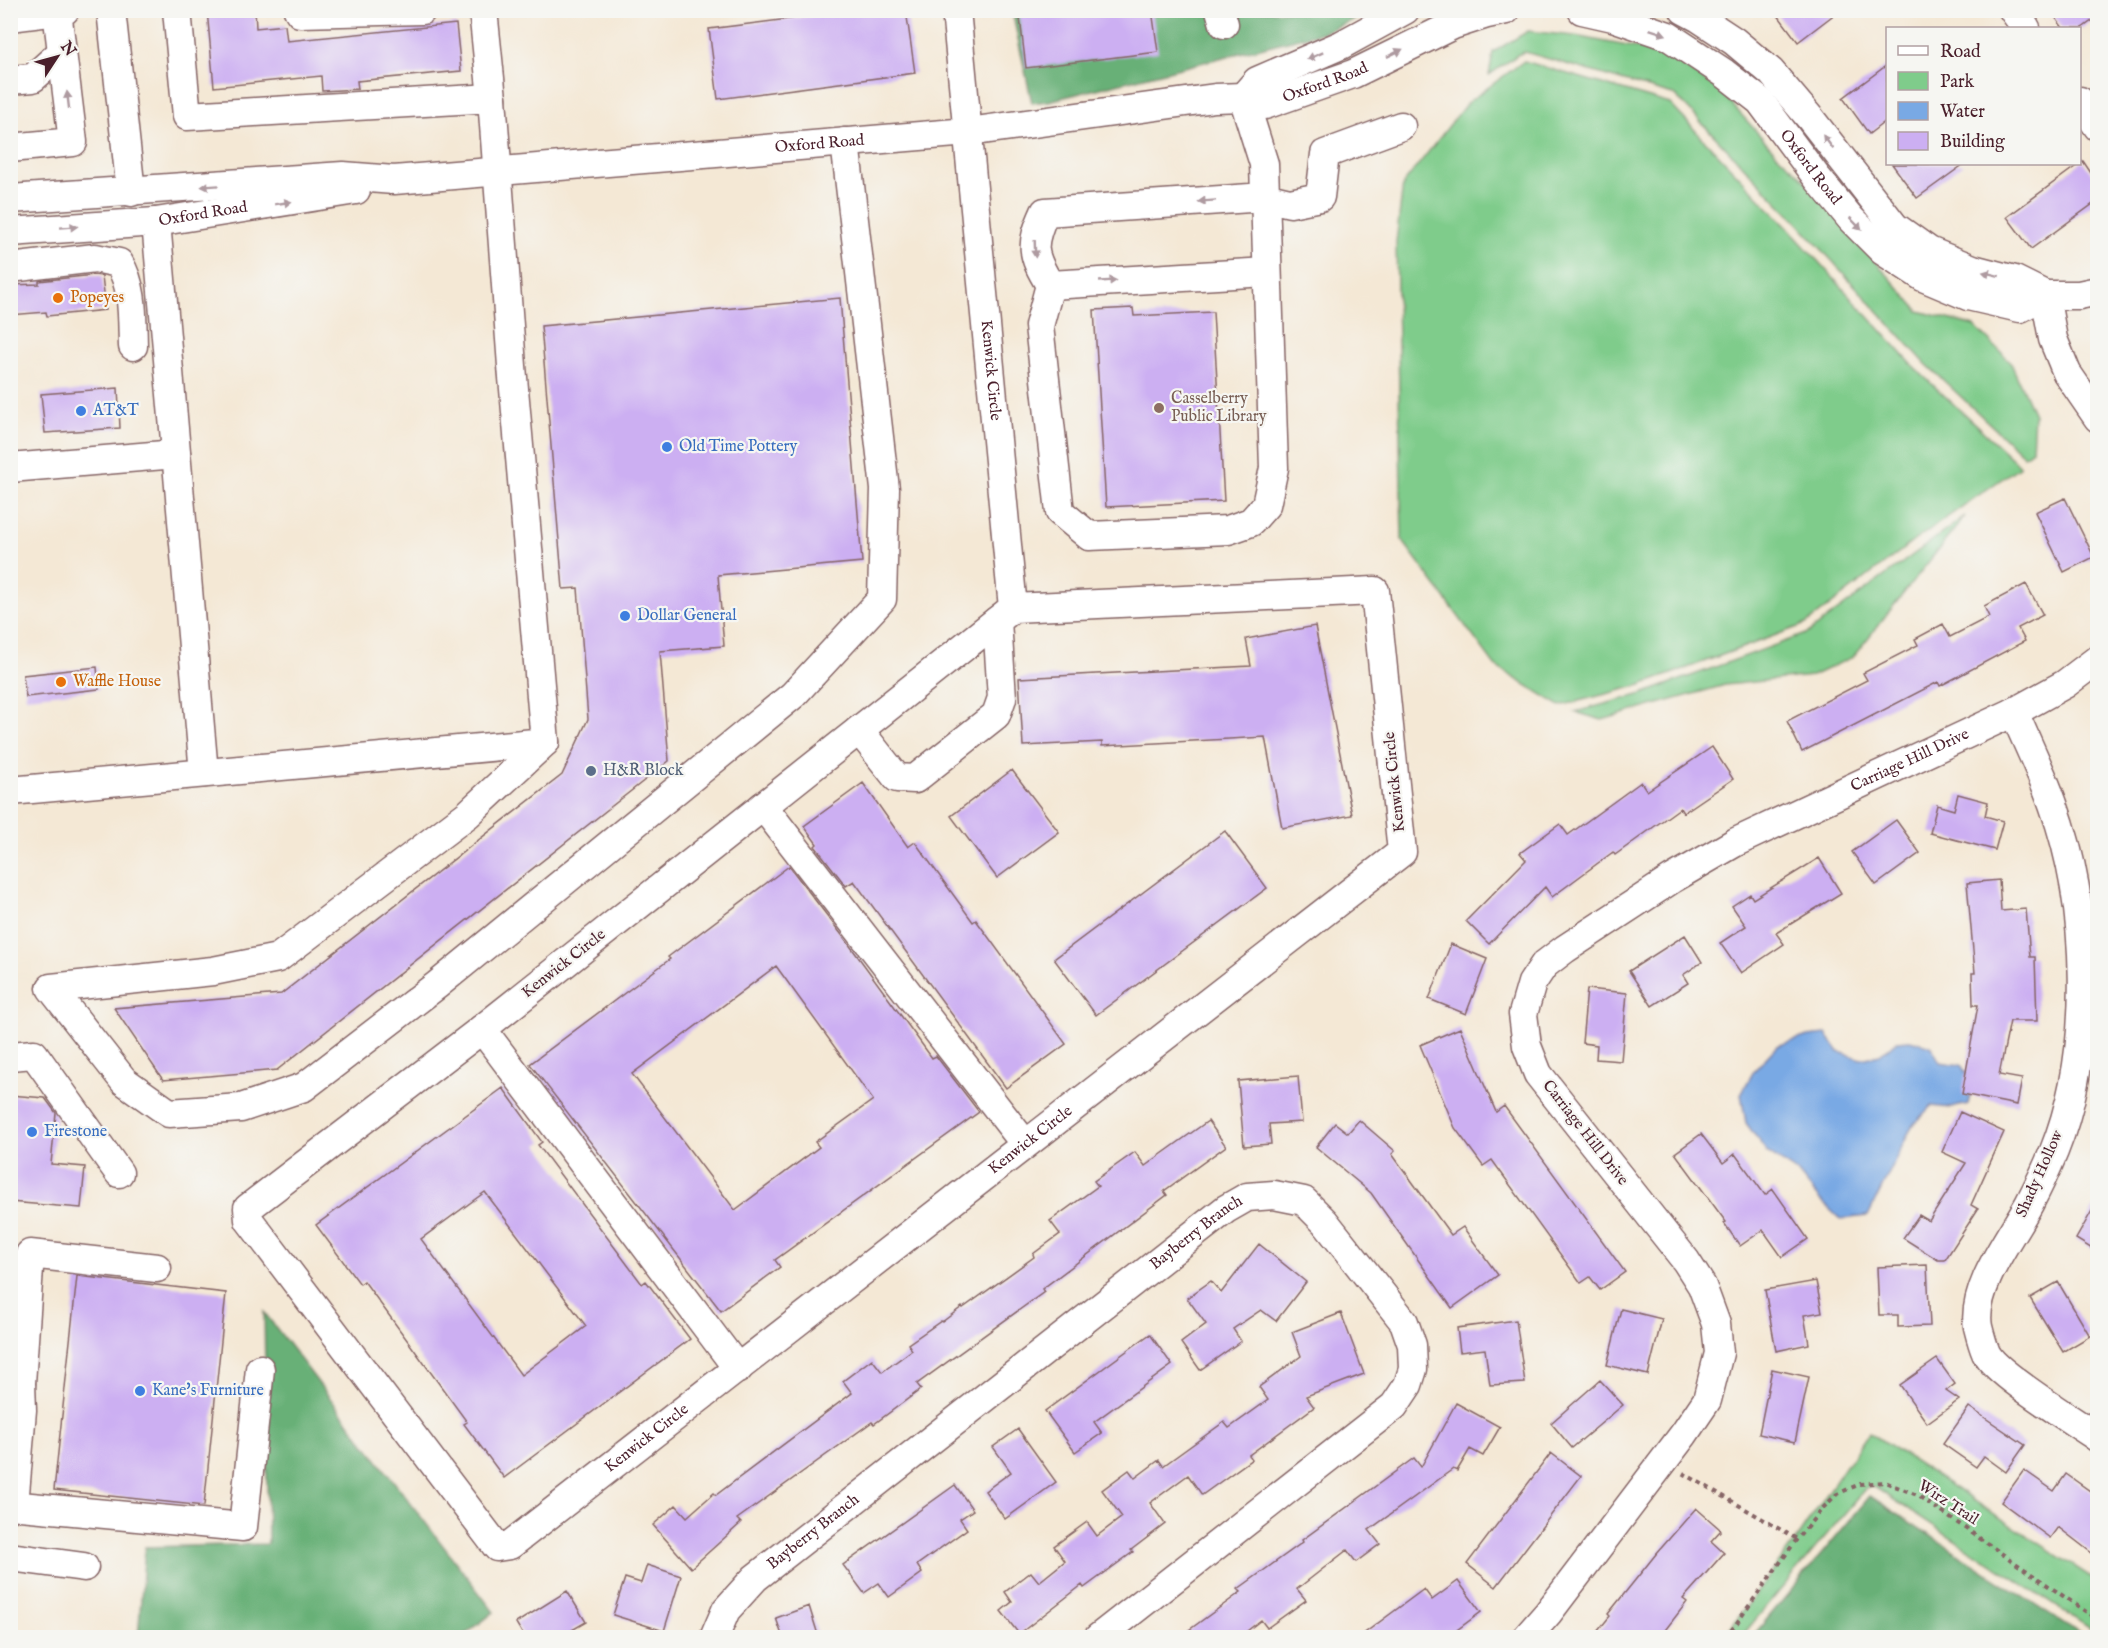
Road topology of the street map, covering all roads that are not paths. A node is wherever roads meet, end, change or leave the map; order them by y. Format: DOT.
graph roads {
  1 [pos="111,10"];
  2 [pos="177,10"];
  3 [pos="298,10"];
  4 [pos="422,10"];
  5 [pos="483,10"];
  6 [pos="1405,10"];
  7 [pos="1506,10"];
  8 [pos="1582,10"];
  9 [pos="1684,10"];
  10 [pos="2013,10"];
  11 [pos="61,11"];
  12 [pos="956,12"];
  13 [pos="10,17"];
  14 [pos="2025,27"];
  15 [pos="59,58"];
  16 [pos="10,63"];
  17 [pos="10,80"];
  18 [pos="1243,97"];
  19 [pos="492,98"];
  20 [pos="2081,105"];
  21 [pos="1401,126"];
  22 [pos="2097,127"];
  23 [pos="968,132"];
  24 [pos="845,142"];
  25 [pos="10,148"];
  26 [pos="496,172"];
  27 [pos="394,180"];
  28 [pos="131,192"];
  29 [pos="1265,197"];
  30 [pos="10,199"];
  31 [pos="156,222"];
  32 [pos="10,232"];
  33 [pos="10,268"];
  34 [pos="1267,272"];
  35 [pos="1050,285"];
  36 [pos="2097,291"];
  37 [pos="2045,296"];
  38 [pos="133,346"];
  39 [pos="2097,418"];
  40 [pos="176,454"];
  41 [pos="10,468"];
  42 [pos="1005,614"];
  43 [pos="2097,659"];
  44 [pos="2014,712"];
  45 [pos="859,730"];
  46 [pos="544,742"];
  47 [pos="204,773"];
  48 [pos="10,791"];
  49 [pos="763,806"];
  50 [pos="2090,1019"];
  51 [pos="482,1029"];
  52 [pos="10,1056"];
  53 [pos="1025,1144"];
  54 [pos="119,1173"];
  55 [pos="20,1253"];
  56 [pos="157,1268"];
  57 [pos="260,1369"];
  58 [pos="738,1369"];
  59 [pos="16,1382"];
  60 [pos="2097,1438"];
  61 [pos="12,1505"];
  62 [pos="10,1557"];
  63 [pos="84,1567"];
  64 [pos="714,1638"];
  65 [pos="1098,1638"];
  66 [pos="1526,1638"];
  1 -- 28 [label="street"];
  2 -- 19 [label="street"];
  3 -- 4 [label="street"];
  5 -- 19 [label="street"];
  6 -- 18 [label="street, Oxford Road, one-way"];
  18 -- 7 [label="street, Oxford Road, one-way"];
  8 -- 37 [label="street, Oxford Road, one-way"];
  37 -- 9 [label="street, Oxford Road, one-way"];
  10 -- 14 [label="street"];
  11 -- 13 [label="street"];
  11 -- 15 [label="street"];
  12 -- 23 [label="street, Kenwick Circle"];
  15 -- 16 [label="street"];
  15 -- 17 [label="street"];
  25 -- 15 [label="street, one-way"];
  18 -- 23 [label="street, Oxford Road"];
  18 -- 29 [label="street"];
  19 -- 26 [label="street"];
  20 -- 22 [label="street"];
  21 -- 29 [label="street"];
  23 -- 24 [label="street, Oxford Road"];
  23 -- 42 [label="street, Kenwick Circle"];
  24 -- 26 [label="street, Oxford Road"];
  24 -- 46 [label="street"];
  26 -- 27 [label="street, Oxford Road"];
  26 -- 46 [label="street"];
  27 -- 28 [label="street, Oxford Road, one-way"];
  31 -- 27 [label="street, Oxford Road, one-way"];
  28 -- 30 [label="street, Oxford Road"];
  29 -- 34 [label="street"];
  29 -- 35 [label="street, one-way"];
  32 -- 31 [label="street, Oxford Road, one-way"];
  31 -- 40 [label="street"];
  33 -- 38 [label="street"];
  35 -- 34 [label="street, one-way"];
  34 -- 35 [label="street"];
  36 -- 37 [label="street, Oxford Road"];
  37 -- 39 [label="street"];
  40 -- 41 [label="street"];
  40 -- 47 [label="street"];
  42 -- 45 [label="street, Kenwick Circle"];
  42 -- 45 [label="street"];
  42 -- 53 [label="street, Kenwick Circle"];
  43 -- 44 [label="street, Carriage Hill Drive"];
  44 -- 50 [label="street, Shady Hollow"];
  44 -- 66 [label="street, Carriage Hill Drive"];
  45 -- 49 [label="street, Kenwick Circle"];
  46 -- 47 [label="street"];
  47 -- 48 [label="street"];
  49 -- 51 [label="street, Kenwick Circle"];
  49 -- 53 [label="street"];
  50 -- 60 [label="street, Shady Hollow"];
  51 -- 58 [label="street"];
  51 -- 58 [label="street, Kenwick Circle"];
  52 -- 54 [label="street"];
  53 -- 58 [label="street, Kenwick Circle"];
  55 -- 56 [label="street"];
  55 -- 59 [label="street"];
  57 -- 61 [label="street"];
  59 -- 61 [label="street"];
  62 -- 63 [label="street"];
  64 -- 65 [label="street, Bayberry Branch"];
}
